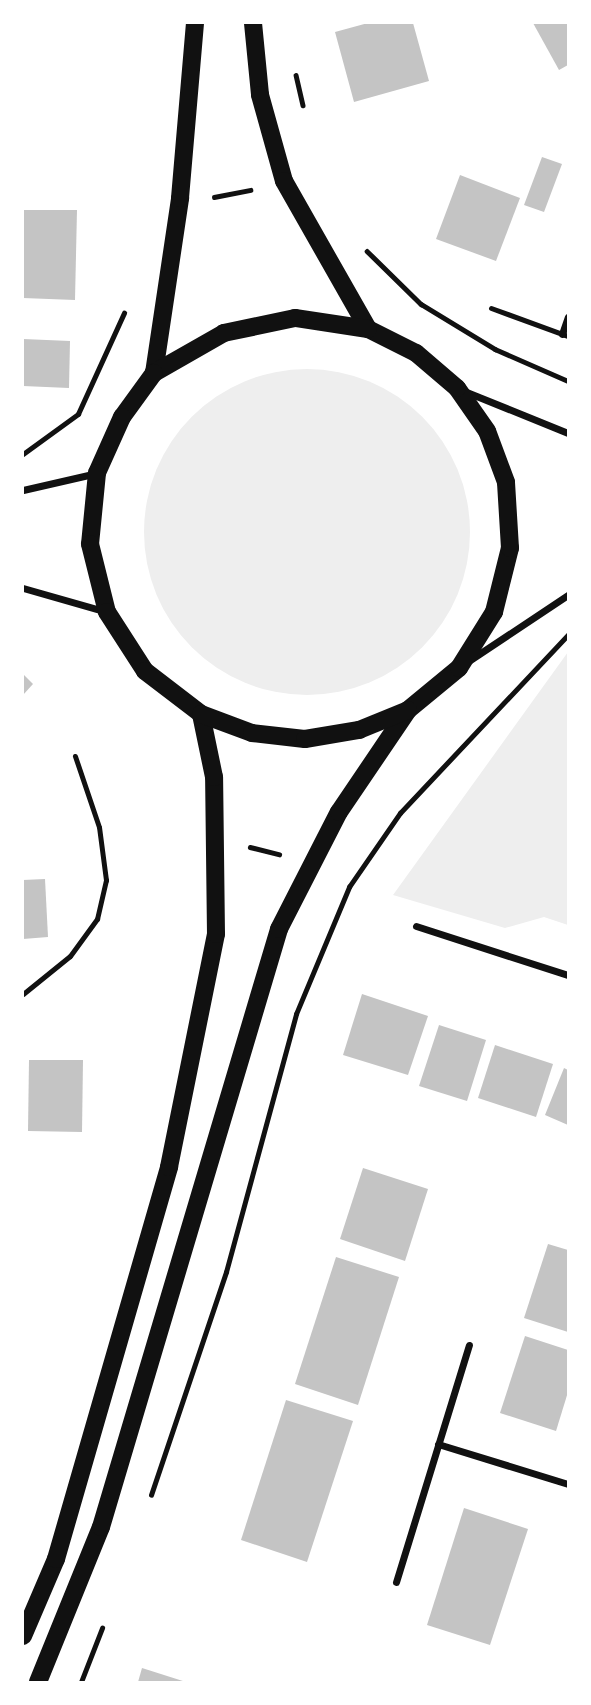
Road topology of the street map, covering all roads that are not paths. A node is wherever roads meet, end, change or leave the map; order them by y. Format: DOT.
graph roads {
  1 [pos="195,23"];
  2 [pos="253,23"];
  3 [pos="491,307"];
  4 [pos="568,317"];
  5 [pos="368,329"];
  6 [pos="565,335"];
  7 [pos="154,373"];
  8 [pos="457,388"];
  9 [pos="568,433"];
  10 [pos="97,473"];
  11 [pos="23,490"];
  12 [pos="23,588"];
  13 [pos="568,595"];
  14 [pos="107,612"];
  15 [pos="459,668"];
  16 [pos="408,709"];
  17 [pos="201,714"];
  18 [pos="75,756"];
  19 [pos="416,926"];
  20 [pos="568,975"];
  21 [pos="23,994"];
  22 [pos="468,1345"];
  23 [pos="438,1444"];
  24 [pos="568,1484"];
  25 [pos="396,1582"];
  26 [pos="23,1636"];
  27 [pos="38,1682"];
  1 -- 7 [label="main road"];
  2 -- 5 [label="main road"];
  3 -- 6 [label="lane"];
  4 -- 6 [label="street"];
  5 -- 7 [label="main road"];
  5 -- 8 [label="main road"];
  7 -- 10 [label="main road"];
  8 -- 9 [label="street"];
  8 -- 15 [label="main road"];
  10 -- 11 [label="street"];
  10 -- 14 [label="main road"];
  12 -- 14 [label="street"];
  13 -- 15 [label="street"];
  14 -- 17 [label="main road"];
  15 -- 16 [label="main road"];
  16 -- 17 [label="main road"];
  16 -- 27 [label="main road"];
  17 -- 26 [label="main road"];
  18 -- 21 [label="lane"];
  19 -- 20 [label="street"];
  22 -- 23 [label="street"];
  23 -- 24 [label="street"];
  23 -- 25 [label="street"];
}
